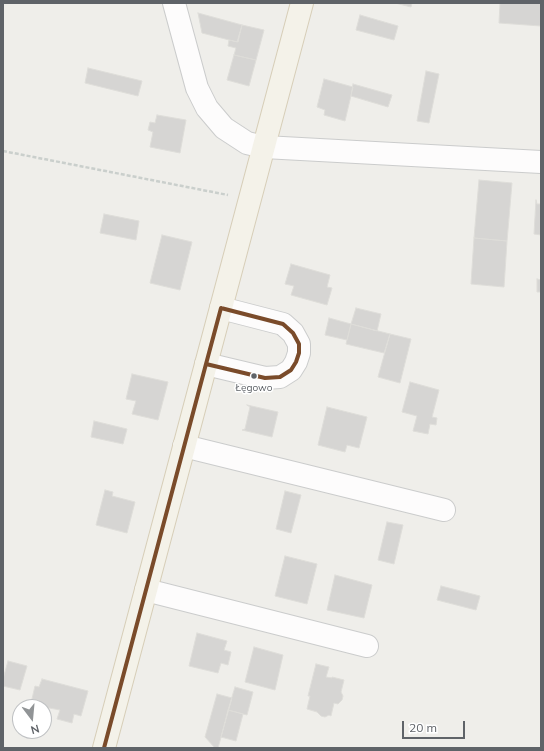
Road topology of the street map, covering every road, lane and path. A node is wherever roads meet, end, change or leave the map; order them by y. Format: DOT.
graph roads {
  1 [pos="174,3"];
  2 [pos="302,3"];
  3 [pos="264,147"];
  4 [pos="3,151"];
  5 [pos="541,162"];
  6 [pos="250,199"];
  7 [pos="221,308"];
  8 [pos="206,364"];
  9 [pos="184,446"];
  10 [pos="444,510"];
  11 [pos="146,590"];
  12 [pos="367,646"];
  13 [pos="104,748"];
  1 -- 3 [label="street"];
  2 -- 3 [label="main road"];
  3 -- 5 [label="street"];
  3 -- 6 [label="main road"];
  4 -- 6 [label="path"];
  6 -- 7 [label="main road"];
  7 -- 8 [label="main road"];
  7 -- 8 [label="street"];
  8 -- 9 [label="main road"];
  9 -- 10 [label="street"];
  9 -- 11 [label="main road"];
  11 -- 12 [label="street"];
  11 -- 13 [label="main road"];
}
